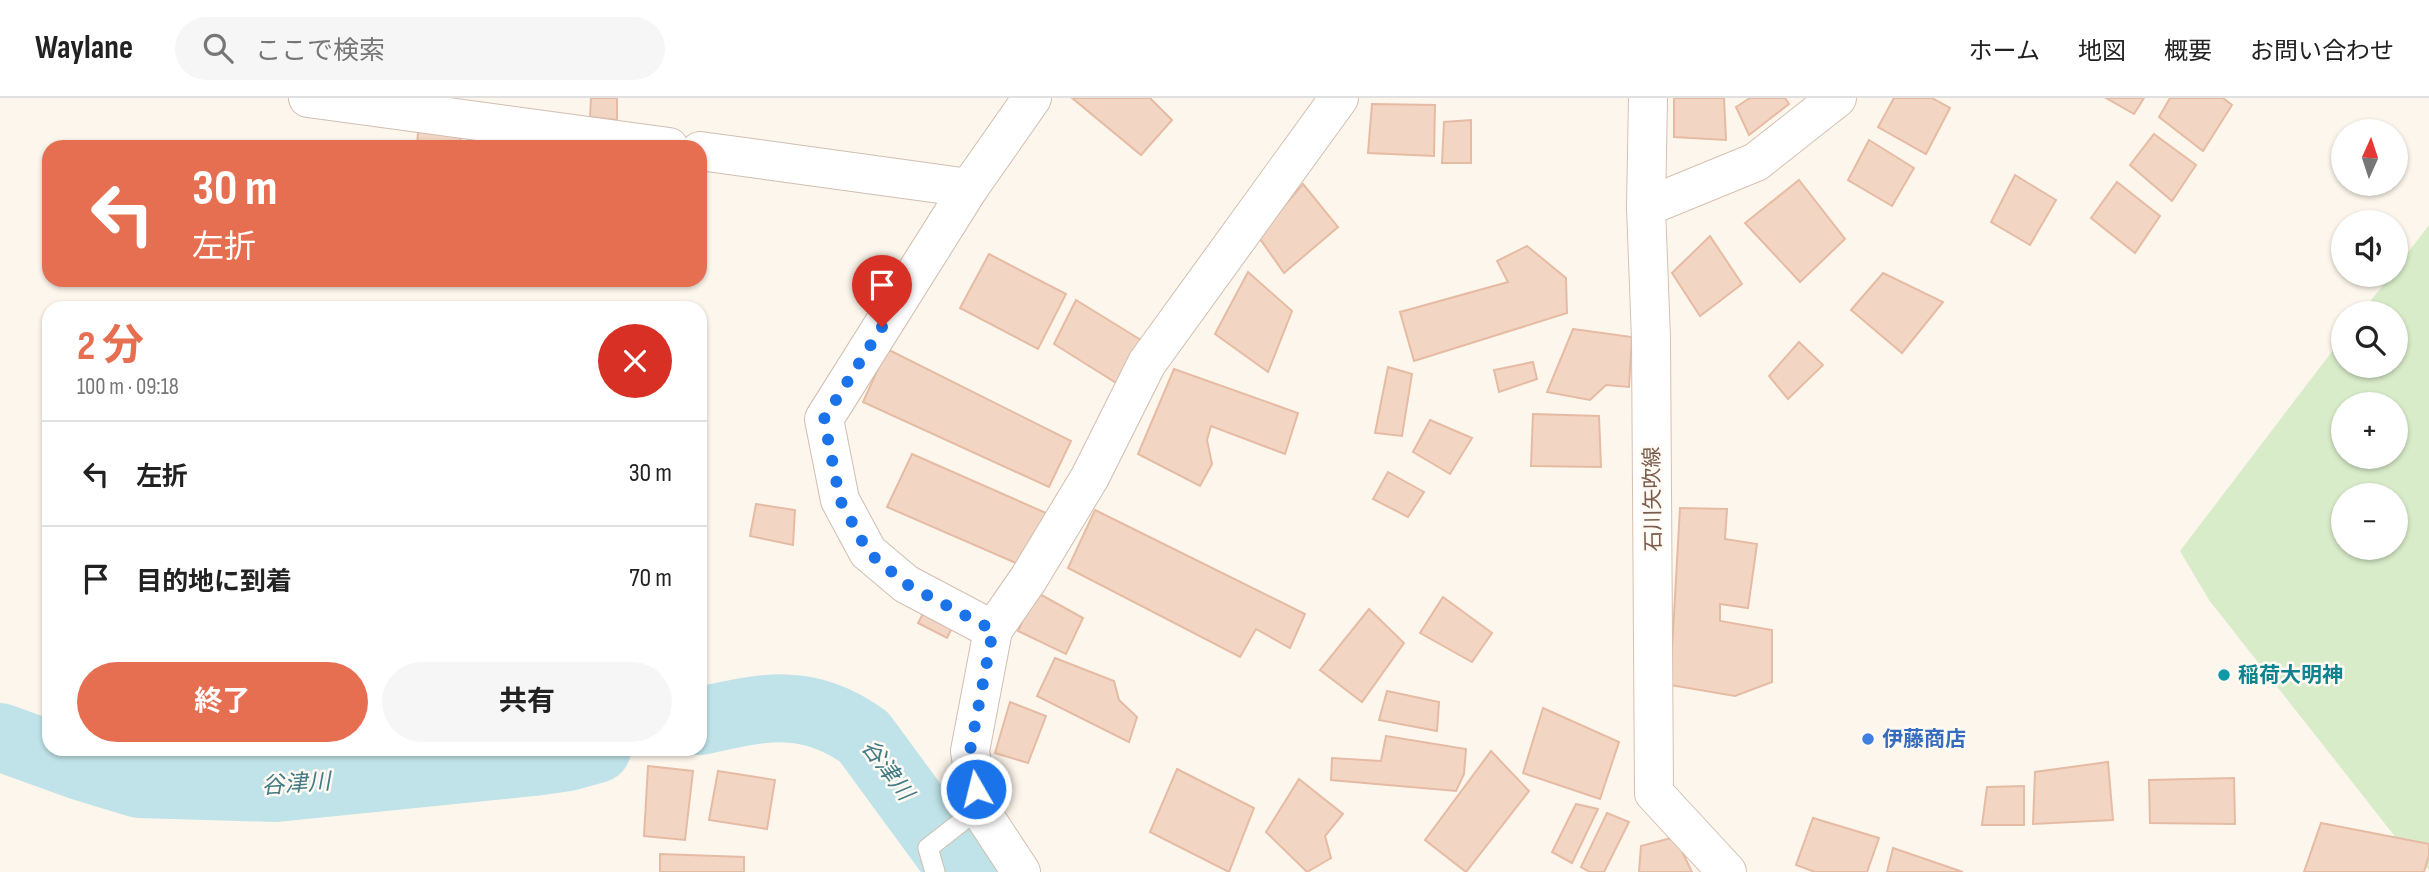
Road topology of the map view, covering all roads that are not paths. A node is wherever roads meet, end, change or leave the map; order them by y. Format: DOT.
graph roads {
  1 [pos="308,98"];
  2 [pos="1032,98"];
  3 [pos="1339,98"];
  4 [pos="1648,98"];
  5 [pos="1837,98"];
  6 [pos="617,140"];
  7 [pos="707,152"];
  8 [pos="968,188"];
  9 [pos="1646,207"];
  10 [pos="993,630"];
  11 [pos="979,808"];
  12 [pos="935,872"];
  13 [pos="1021,872"];
  14 [pos="1727,872"];
  1 -- 6 [label="street"];
  2 -- 8 [label="street"];
  3 -- 10 [label="street"];
  4 -- 9 [label="street, 石川矢吹線"];
  5 -- 9 [label="street"];
  7 -- 8 [label="street"];
  8 -- 10 [label="street"];
  9 -- 14 [label="street, 石川矢吹線"];
  10 -- 11 [label="street"];
  11 -- 12 [label="lane"];
  11 -- 13 [label="street"];
}
